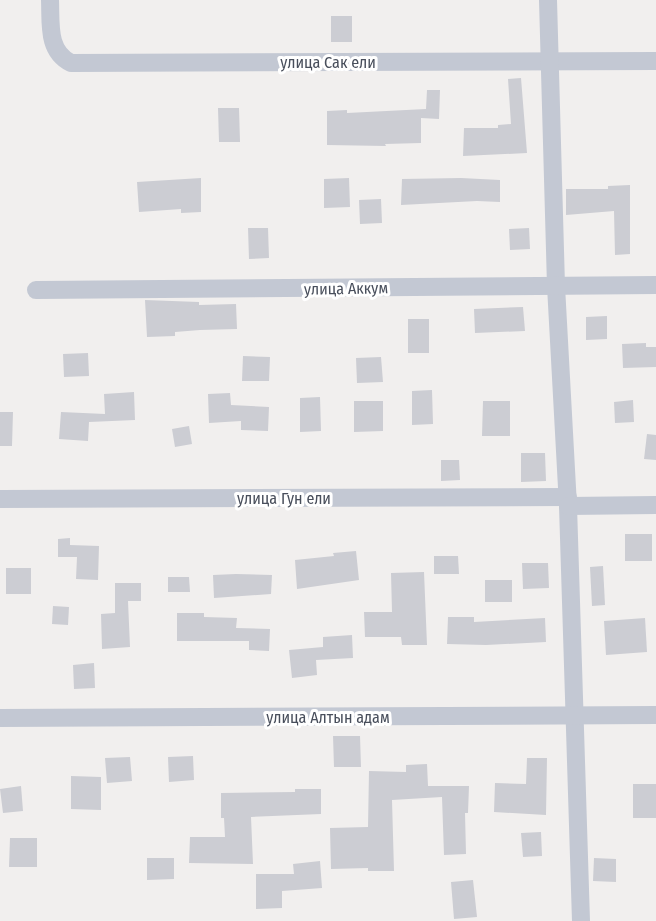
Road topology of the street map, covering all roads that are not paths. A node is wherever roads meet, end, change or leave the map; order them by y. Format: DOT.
graph roads {
  1 [pos="50,0"];
  2 [pos="548,0"];
  3 [pos="549,61"];
  4 [pos="656,61"];
  5 [pos="656,285"];
  6 [pos="556,286"];
  7 [pos="36,290"];
  8 [pos="0,499"];
  9 [pos="568,502"];
  10 [pos="656,505"];
  11 [pos="574,715"];
  12 [pos="656,715"];
  13 [pos="0,718"];
  14 [pos="580,921"];
  1 -- 3 [label="street, улица Сак ели"];
  2 -- 3 [label="street"];
  3 -- 4 [label="street, улица Сак ели"];
  3 -- 6 [label="street"];
  5 -- 6 [label="street, улица Аккум"];
  6 -- 7 [label="street, улица Аккум"];
  6 -- 9 [label="street"];
  8 -- 9 [label="street, улица Гун ели"];
  9 -- 10 [label="street, улица Гун ели"];
  9 -- 11 [label="street"];
  11 -- 12 [label="street, улица Алтын адам"];
  11 -- 13 [label="street, улица Алтын адам"];
  11 -- 14 [label="street"];
}
